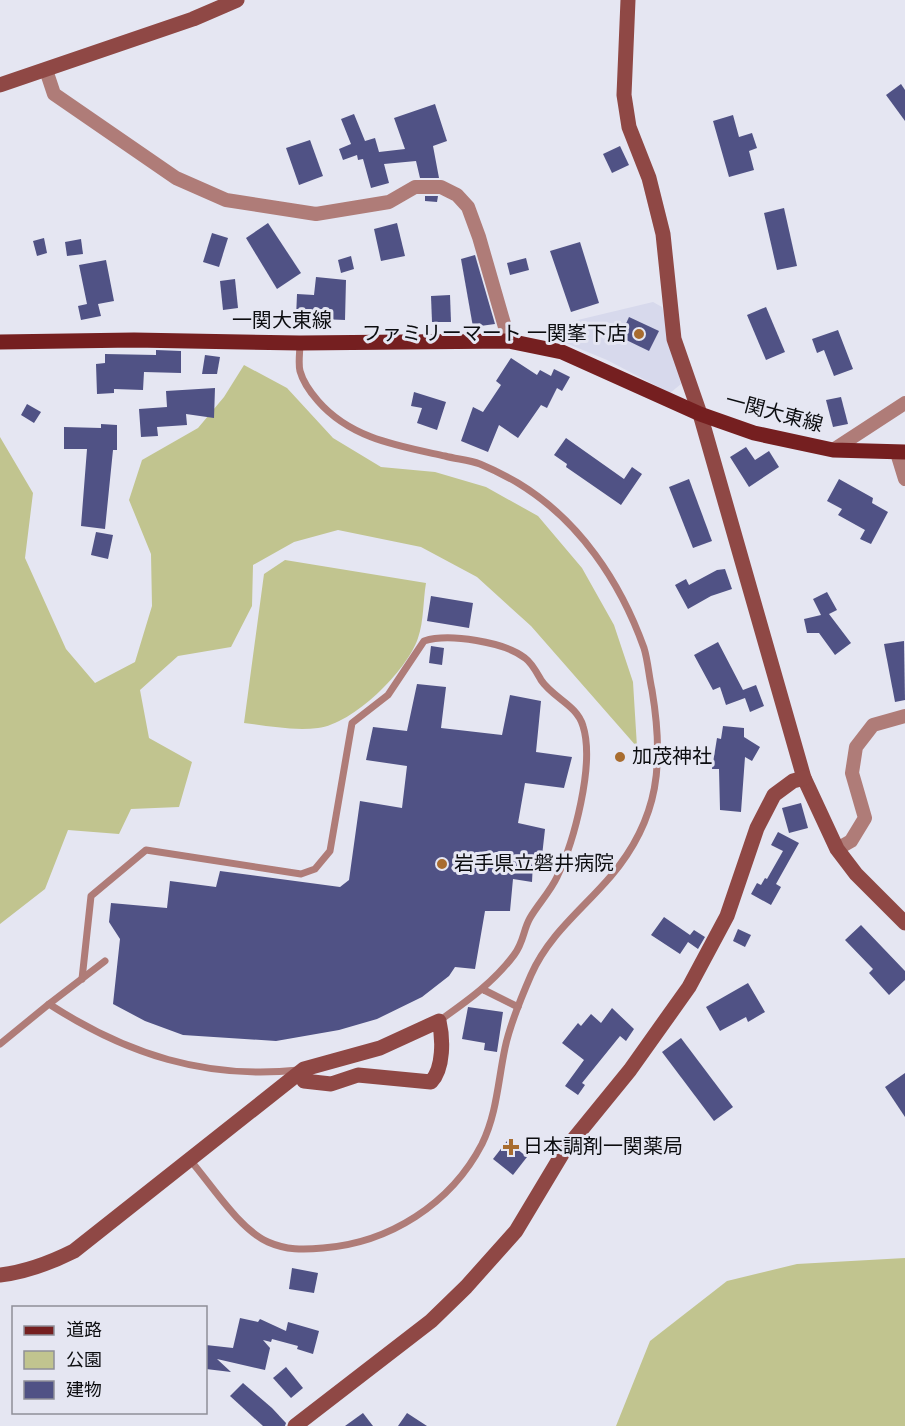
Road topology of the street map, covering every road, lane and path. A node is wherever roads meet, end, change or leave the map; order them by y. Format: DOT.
graph roads {
  1 [pos="237,0"];
  2 [pos="628,0"];
  3 [pos="45,70"];
  4 [pos="0,85"];
  5 [pos="0,342"];
  6 [pos="509,342"];
  7 [pos="300,343"];
  8 [pos="905,403"];
  9 [pos="699,414"];
  10 [pos="833,450"];
  11 [pos="901,452"];
  12 [pos="905,479"];
  13 [pos="905,716"];
  14 [pos="804,778"];
  15 [pos="837,849"];
  16 [pos="905,924"];
  17 [pos="105,961"];
  18 [pos="82,979"];
  19 [pos="484,990"];
  20 [pos="49,1004"];
  21 [pos="519,1007"];
  22 [pos="439,1021"];
  23 [pos="0,1044"];
  24 [pos="304,1069"];
  25 [pos="190,1160"];
  26 [pos="0,1275"];
  27 [pos="295,1426"];
  1 -- 3 [label="street"];
  2 -- 9 [label="street"];
  3 -- 4 [label="street"];
  3 -- 6 [label="street"];
  5 -- 7 [label="main road, 一関大東線"];
  6 -- 7 [label="main road, 一関大東線"];
  6 -- 9 [label="main road, 一関大東線"];
  7 -- 21 [label="lane"];
  8 -- 10 [label="street"];
  9 -- 10 [label="main road, 一関大東線"];
  9 -- 14 [label="street"];
  10 -- 11 [label="main road, 一関大東線"];
  11 -- 12 [label="street"];
  13 -- 15 [label="street"];
  14 -- 15 [label="street"];
  14 -- 27 [label="street"];
  15 -- 16 [label="street"];
  17 -- 18 [label="lane"];
  18 -- 19 [label="lane"];
  18 -- 20 [label="lane"];
  19 -- 21 [label="lane"];
  19 -- 22 [label="lane"];
  20 -- 23 [label="lane"];
  20 -- 24 [label="lane"];
  21 -- 25 [label="lane"];
  22 -- 24 [label="street"];
  22 -- 24 [label="street"];
  24 -- 25 [label="street"];
  25 -- 26 [label="street"];
}
